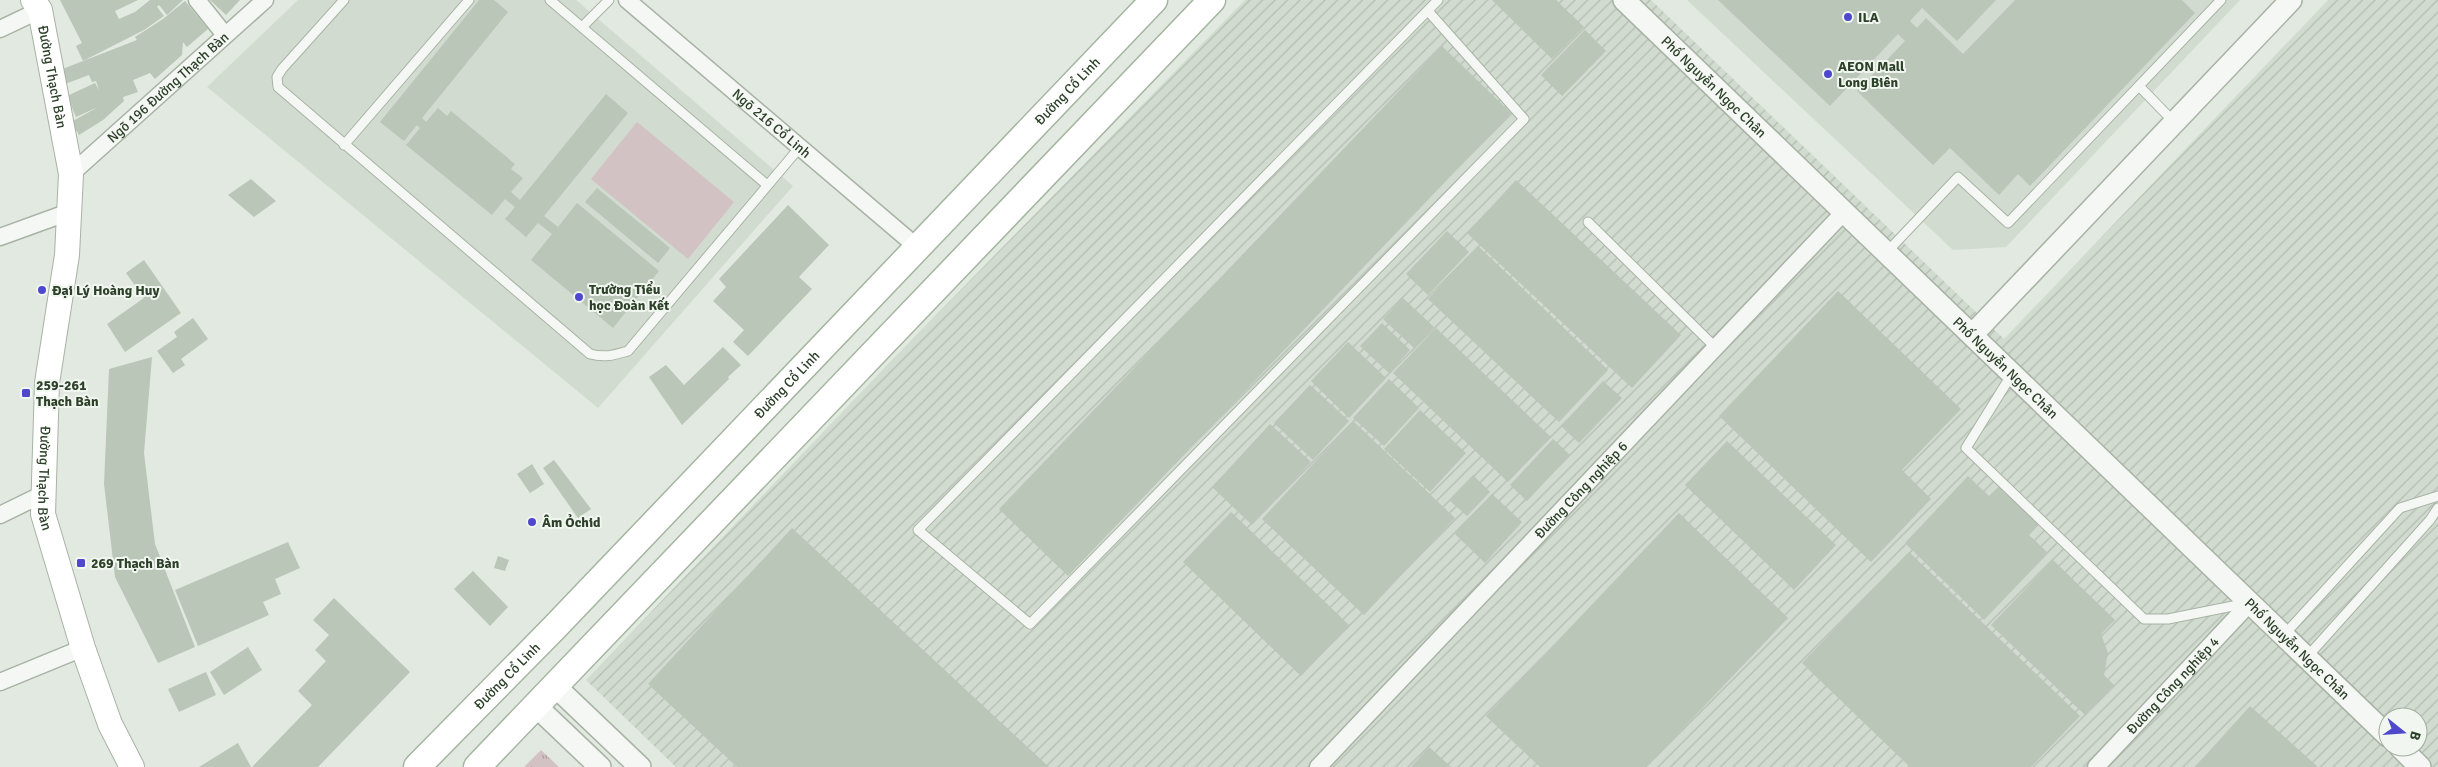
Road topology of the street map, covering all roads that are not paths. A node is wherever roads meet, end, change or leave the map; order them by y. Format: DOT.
graph roads {
  1 [pos="197,0"];
  2 [pos="265,0"];
  3 [pos="344,0"];
  4 [pos="469,0"];
  5 [pos="550,0"];
  6 [pos="609,0"];
  7 [pos="627,0"];
  8 [pos="1154,0"];
  9 [pos="1212,0"];
  10 [pos="1438,0"];
  11 [pos="1624,0"];
  12 [pos="2221,0"];
  13 [pos="2291,0"];
  14 [pos="36,5"];
  15 [pos="1428,11"];
  16 [pos="582,27"];
  17 [pos="0,29"];
  18 [pos="225,35"];
  19 [pos="2139,86"];
  20 [pos="2174,122"];
  21 [pos="344,145"];
  22 [pos="800,148"];
  23 [pos="71,174"];
  24 [pos="767,185"];
  25 [pos="69,212"];
  26 [pos="1844,212"];
  27 [pos="1588,222"];
  28 [pos="0,237"];
  29 [pos="917,247"];
  30 [pos="1886,253"];
  31 [pos="1972,335"];
  32 [pos="1715,347"];
  33 [pos="2012,373"];
  34 [pos="43,494"];
  35 [pos="2438,496"];
  36 [pos="2438,508"];
  37 [pos="0,515"];
  38 [pos="2250,603"];
  39 [pos="2284,635"];
  40 [pos="83,648"];
  41 [pos="2306,657"];
  42 [pos="0,682"];
  43 [pos="556,687"];
  44 [pos="537,706"];
  45 [pos="2378,726"];
  46 [pos="2410,757"];
  47 [pos="132,767"];
  48 [pos="417,767"];
  49 [pos="477,767"];
  50 [pos="600,767"];
  51 [pos="640,767"];
  52 [pos="1318,767"];
  53 [pos="2096,767"];
  54 [pos="2420,767"];
  1 -- 18 [label="street"];
  2 -- 18 [label="street, Ngõ 196 Đường Thạch Bàn"];
  3 -- 21 [label="lane"];
  4 -- 21 [label="lane"];
  5 -- 16 [label="lane"];
  6 -- 16 [label="lane"];
  7 -- 22 [label="street, Ngõ 216 Cổ Linh"];
  8 -- 29 [label="main road, Đường Cổ Linh"];
  9 -- 43 [label="main road"];
  10 -- 15 [label="lane"];
  11 -- 26 [label="street, Phố Nguyễn Ngọc Chân"];
  12 -- 19 [label="lane"];
  13 -- 20 [label="street"];
  14 -- 17 [label="street"];
  14 -- 23 [label="main road, Đường Thạch Bàn"];
  15 -- 15 [label="lane"];
  16 -- 24 [label="lane"];
  18 -- 23 [label="street, Ngõ 196 Đường Thạch Bàn"];
  19 -- 20 [label="lane"];
  19 -- 30 [label="lane"];
  20 -- 31 [label="street"];
  21 -- 24 [label="lane"];
  22 -- 24 [label="lane"];
  22 -- 29 [label="street, Ngõ 216 Cổ Linh"];
  23 -- 25 [label="main road, Đường Thạch Bàn"];
  25 -- 28 [label="street"];
  25 -- 34 [label="main road, Đường Thạch Bàn"];
  26 -- 30 [label="street, Phố Nguyễn Ngọc Chân"];
  26 -- 32 [label="street, Đường Công nghiệp 6"];
  27 -- 32 [label="lane"];
  29 -- 48 [label="main road, Đường Cổ Linh"];
  30 -- 31 [label="street, Phố Nguyễn Ngọc Chân"];
  31 -- 33 [label="street, Phố Nguyễn Ngọc Chân"];
  32 -- 52 [label="street, Đường Công nghiệp 6"];
  33 -- 38 [label="street, Phố Nguyễn Ngọc Chân"];
  33 -- 38 [label="lane"];
  34 -- 37 [label="street"];
  34 -- 40 [label="main road, Đường Thạch Bàn"];
  35 -- 39 [label="lane"];
  36 -- 41 [label="lane"];
  38 -- 39 [label="street, Phố Nguyễn Ngọc Chân"];
  38 -- 53 [label="street, Đường Công nghiệp 4"];
  39 -- 41 [label="street, Phố Nguyễn Ngọc Chân"];
  40 -- 42 [label="street"];
  40 -- 47 [label="main road, Đường Thạch Bàn"];
  41 -- 45 [label="street, Phố Nguyễn Ngọc Chân"];
  43 -- 44 [label="main road"];
  43 -- 51 [label="street"];
  44 -- 49 [label="main road"];
  44 -- 50 [label="street"];
  46 -- 54 [label="street"];
}
